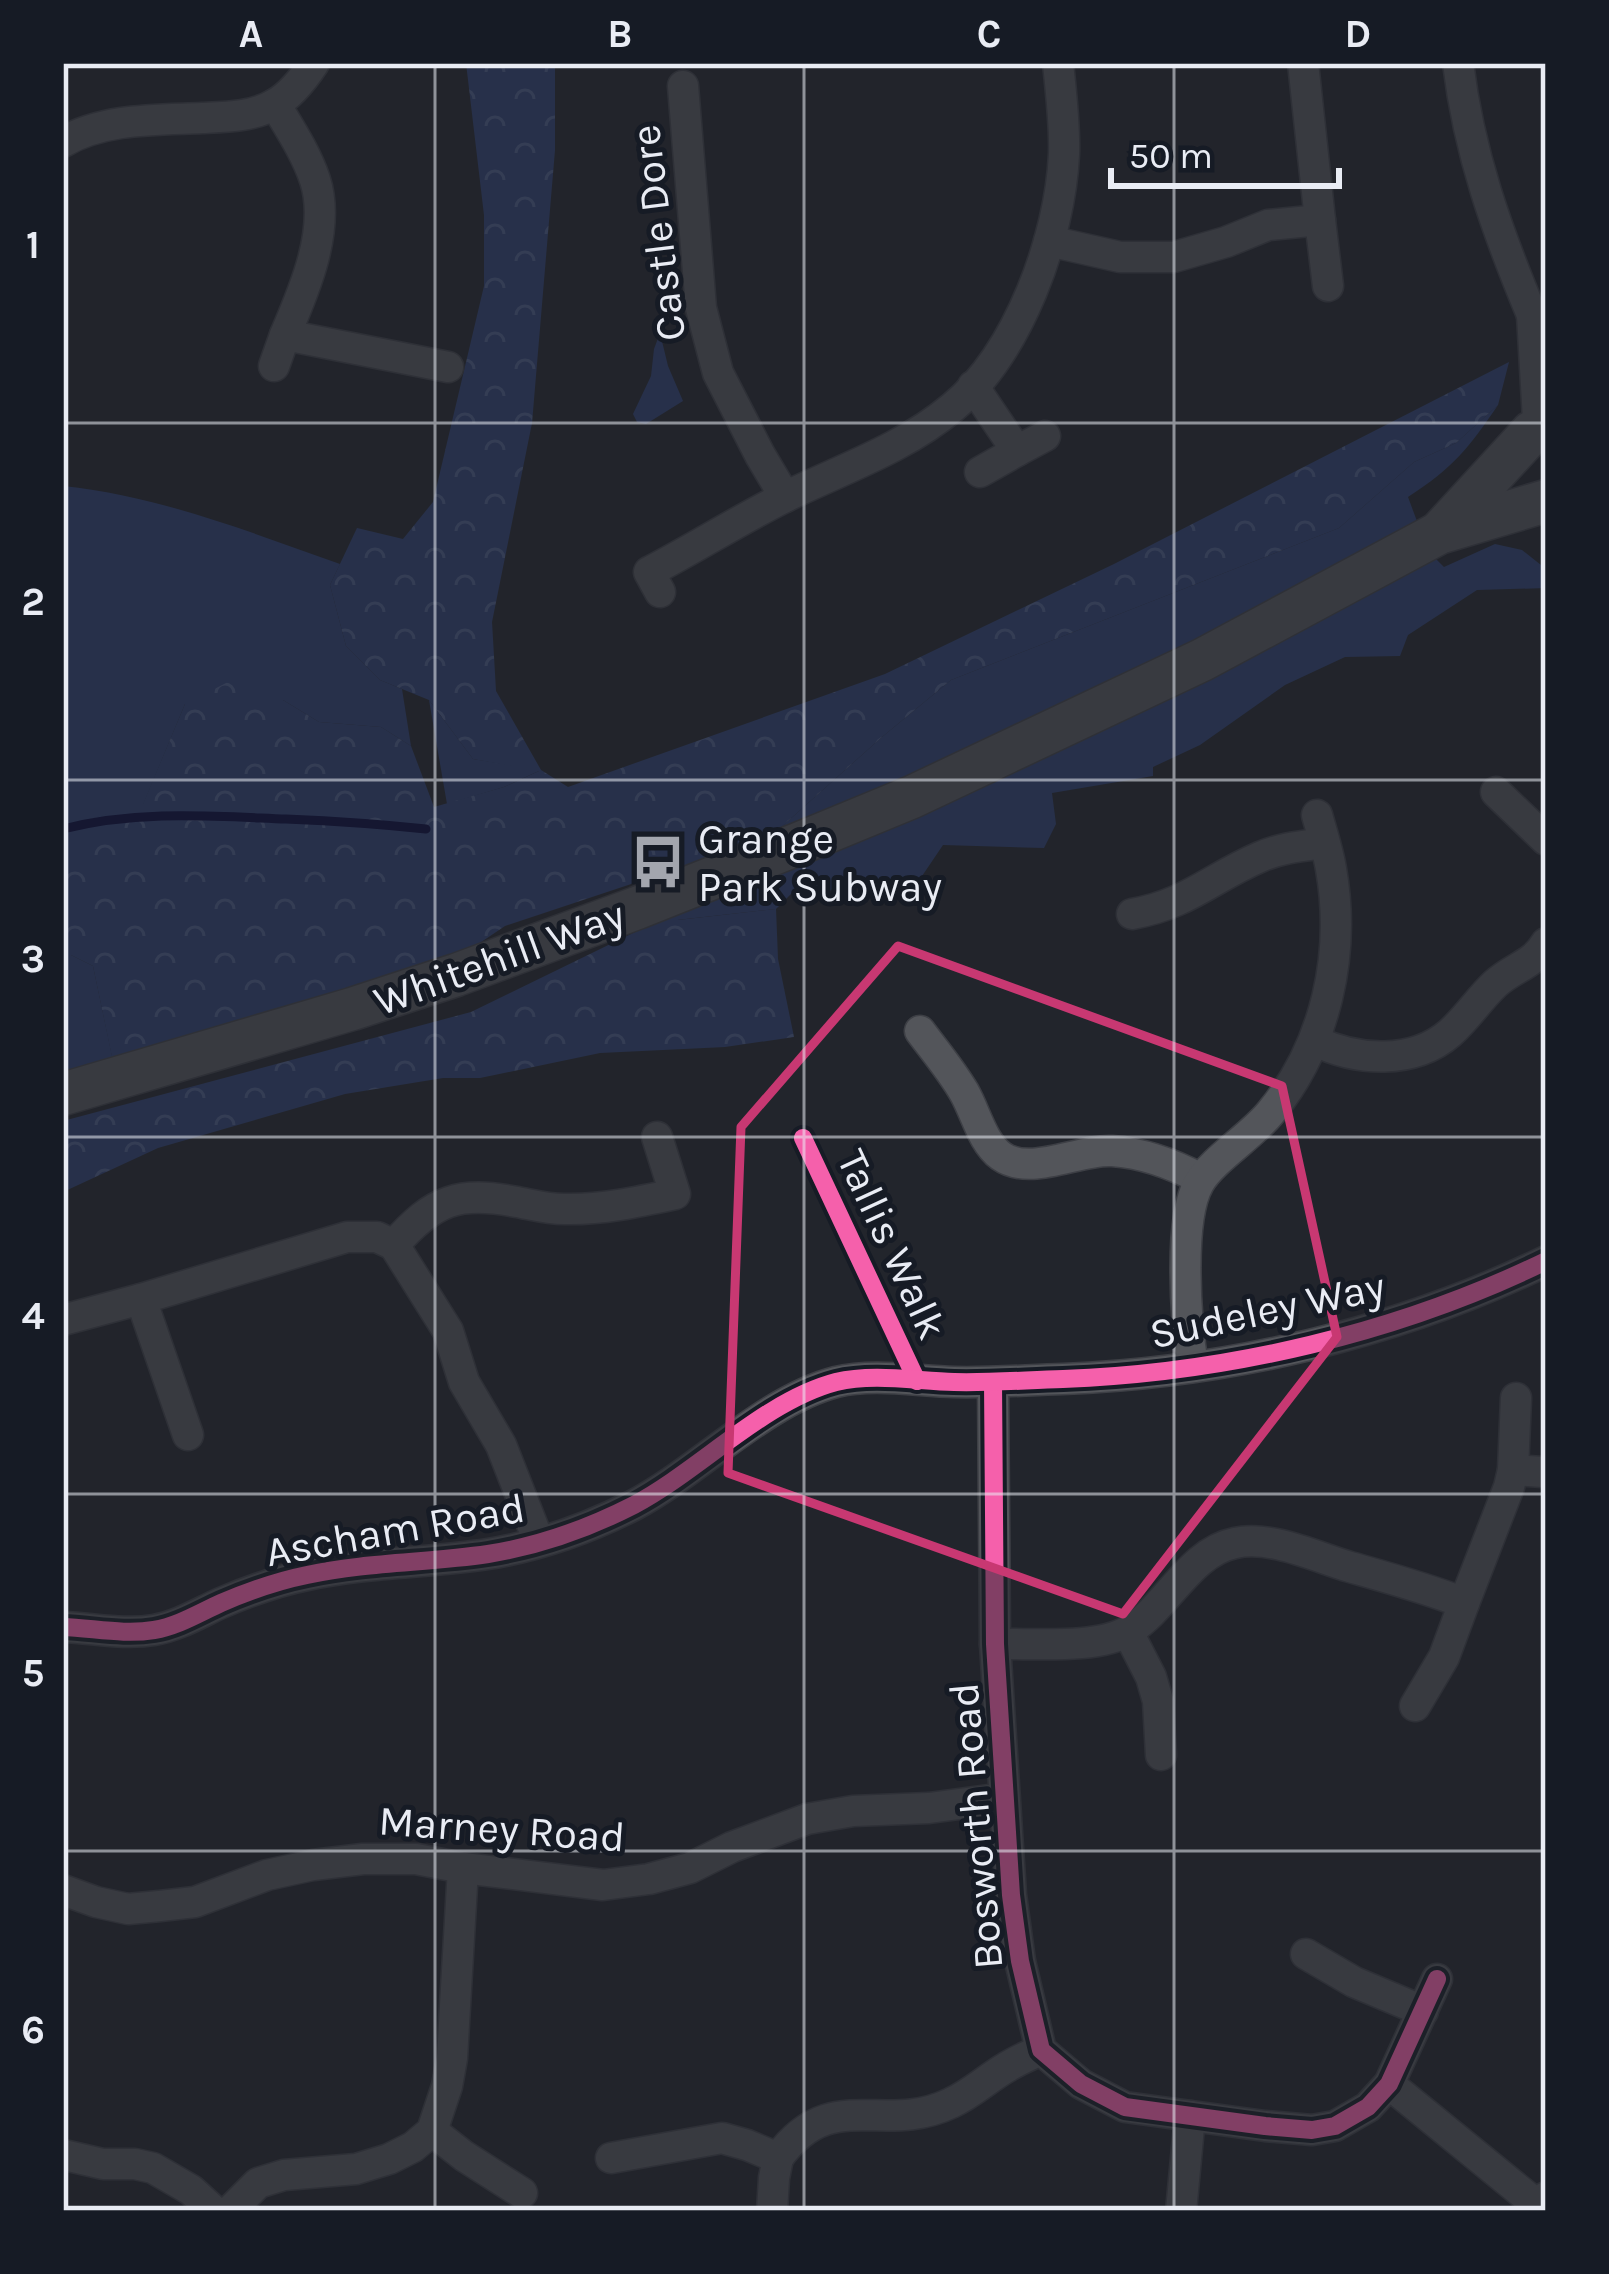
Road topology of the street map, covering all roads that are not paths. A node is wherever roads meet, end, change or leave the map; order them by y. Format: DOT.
graph roads {
  1 [pos="314,63"];
  2 [pos="1058,63"];
  3 [pos="1303,63"];
  4 [pos="1458,63"];
  5 [pos="683,86"];
  6 [pos="275,104"];
  7 [pos="63,142"];
  8 [pos="1320,220"];
  9 [pos="1049,241"];
  10 [pos="1328,286"];
  11 [pos="1539,324"];
  12 [pos="285,335"];
  13 [pos="274,366"];
  14 [pos="448,367"];
  15 [pos="973,386"];
  16 [pos="1538,421"];
  17 [pos="1045,436"];
  18 [pos="1017,451"];
  19 [pos="980,472"];
  20 [pos="1546,489"];
  21 [pos="785,497"];
  22 [pos="1546,501"];
  23 [pos="1439,532"];
  24 [pos="660,592"];
  25 [pos="1496,792"];
  26 [pos="1546,840"];
  27 [pos="1132,914"];
  28 [pos="1542,957"];
  29 [pos="920,1030"];
  30 [pos="1316,1041"];
  31 [pos="63,1094"];
  32 [pos="657,1137"];
  33 [pos="1201,1179"];
  34 [pos="394,1245"];
  35 [pos="1546,1261"];
  36 [pos="141,1299"];
  37 [pos="63,1320"];
  38 [pos="1193,1366"];
  39 [pos="993,1382"];
  40 [pos="1516,1398"];
  41 [pos="188,1435"];
  42 [pos="539,1542"];
  43 [pos="1464,1603"];
  44 [pos="63,1627"];
  45 [pos="1128,1632"];
  46 [pos="995,1644"];
  47 [pos="1414,1706"];
  48 [pos="1161,1755"];
  49 [pos="1004,1798"];
  50 [pos="463,1868"];
  51 [pos="63,1889"];
  52 [pos="1306,1954"];
  53 [pos="1437,1979"];
  54 [pos="1423,2011"];
  55 [pos="1041,2050"];
  56 [pos="1389,2084"];
  57 [pos="1190,2116"];
  58 [pos="432,2131"];
  59 [pos="64,2156"];
  60 [pos="611,2158"];
  61 [pos="778,2158"];
  62 [pos="522,2193"];
  63 [pos="1538,2204"];
  64 [pos="214,2211"];
  65 [pos="230,2211"];
  66 [pos="772,2211"];
  67 [pos="1181,2211"];
  1 -- 6 [label="street"];
  2 -- 9 [label="street"];
  3 -- 8 [label="street"];
  4 -- 11 [label="street"];
  5 -- 21 [label="street, Castle Dore"];
  6 -- 7 [label="street"];
  6 -- 12 [label="street"];
  8 -- 9 [label="street"];
  8 -- 10 [label="street"];
  9 -- 15 [label="street"];
  11 -- 16 [label="street"];
  12 -- 13 [label="street"];
  12 -- 14 [label="street"];
  15 -- 18 [label="street"];
  15 -- 21 [label="street"];
  16 -- 20 [label="main road"];
  16 -- 23 [label="main road, Whitehill Way"];
  17 -- 18 [label="street"];
  18 -- 19 [label="street"];
  21 -- 24 [label="street"];
  22 -- 23 [label="main road, Whitehill Way"];
  23 -- 31 [label="main road, Whitehill Way"];
  25 -- 26 [label="street"];
  27 -- 30 [label="street"];
  28 -- 30 [label="street"];
  29 -- 33 [label="street"];
  30 -- 33 [label="street"];
  32 -- 34 [label="street"];
  33 -- 38 [label="street"];
  34 -- 36 [label="street"];
  34 -- 42 [label="street"];
  35 -- 38 [label="street, Sudeley Way"];
  36 -- 37 [label="street"];
  36 -- 41 [label="street"];
  38 -- 39 [label="street, Sudeley Way"];
  39 -- 42 [label="street, Ascham Road"];
  39 -- 46 [label="street, Bosworth Road"];
  40 -- 43 [label="street"];
  42 -- 44 [label="street, Ascham Road"];
  43 -- 45 [label="street"];
  43 -- 47 [label="street"];
  45 -- 46 [label="street"];
  45 -- 48 [label="street"];
  46 -- 49 [label="street, Bosworth Road"];
  49 -- 50 [label="street, Marney Road"];
  49 -- 55 [label="street, Bosworth Road"];
  50 -- 51 [label="street, Marney Road"];
  50 -- 58 [label="street"];
  52 -- 54 [label="street"];
  53 -- 54 [label="street"];
  54 -- 56 [label="street"];
  55 -- 57 [label="street"];
  55 -- 61 [label="street"];
  56 -- 57 [label="street"];
  56 -- 63 [label="street"];
  57 -- 67 [label="street"];
  58 -- 62 [label="street"];
  58 -- 65 [label="street"];
  59 -- 64 [label="street"];
  60 -- 61 [label="street"];
  61 -- 66 [label="street"];
}
